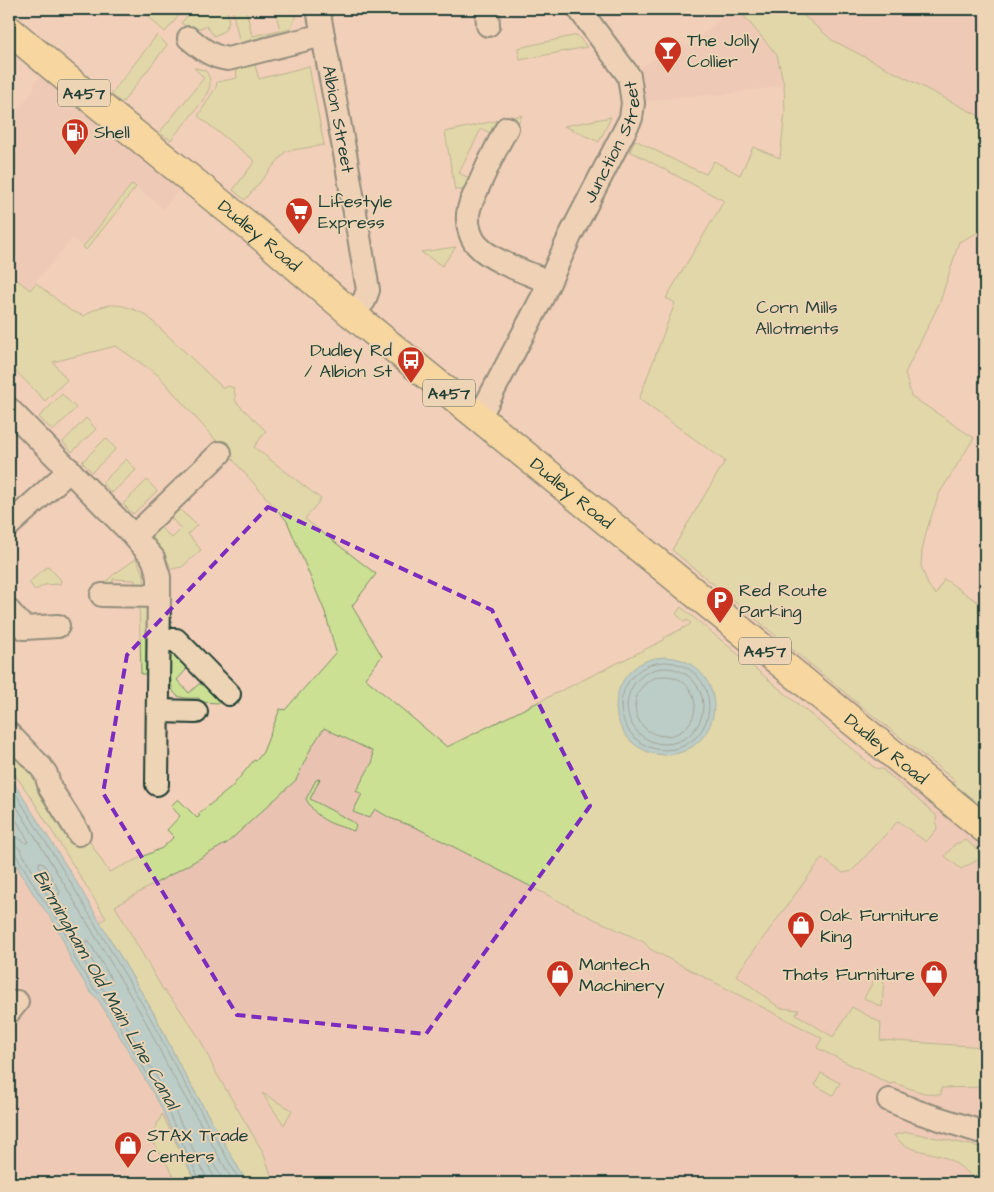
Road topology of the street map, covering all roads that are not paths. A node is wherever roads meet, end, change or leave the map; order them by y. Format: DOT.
graph roads {
  1 [pos="318,9"];
  2 [pos="579,9"];
  3 [pos="9,30"];
  4 [pos="322,35"];
  5 [pos="189,38"];
  6 [pos="507,128"];
  7 [pos="549,282"];
  8 [pos="352,314"];
  9 [pos="9,408"];
  10 [pos="479,418"];
  11 [pos="220,453"];
  12 [pos="70,470"];
  13 [pos="9,526"];
  14 [pos="134,536"];
  15 [pos="102,595"];
  16 [pos="159,596"];
  17 [pos="9,611"];
  18 [pos="58,626"];
  19 [pos="159,640"];
  20 [pos="230,694"];
  21 [pos="158,711"];
  22 [pos="196,712"];
  23 [pos="9,734"];
  24 [pos="156,784"];
  25 [pos="985,829"];
  26 [pos="80,834"];
  27 [pos="889,1100"];
  28 [pos="985,1133"];
  1 -- 4 [label="street, Albion Street"];
  2 -- 7 [label="street, Junction Street"];
  3 -- 8 [label="main road, Dudley Road / A457"];
  4 -- 5 [label="street"];
  4 -- 8 [label="street, Albion Street"];
  6 -- 7 [label="street"];
  7 -- 10 [label="street, Junction Street"];
  8 -- 10 [label="main road, Dudley Road / A457"];
  9 -- 12 [label="street"];
  10 -- 25 [label="main road, Dudley Road / A457"];
  11 -- 14 [label="street"];
  12 -- 13 [label="street"];
  12 -- 14 [label="street"];
  14 -- 16 [label="street"];
  15 -- 16 [label="street"];
  16 -- 19 [label="street"];
  17 -- 18 [label="street"];
  19 -- 20 [label="street"];
  19 -- 21 [label="street"];
  21 -- 22 [label="street"];
  21 -- 24 [label="street"];
  23 -- 26 [label="street"];
  27 -- 28 [label="street"];
}
